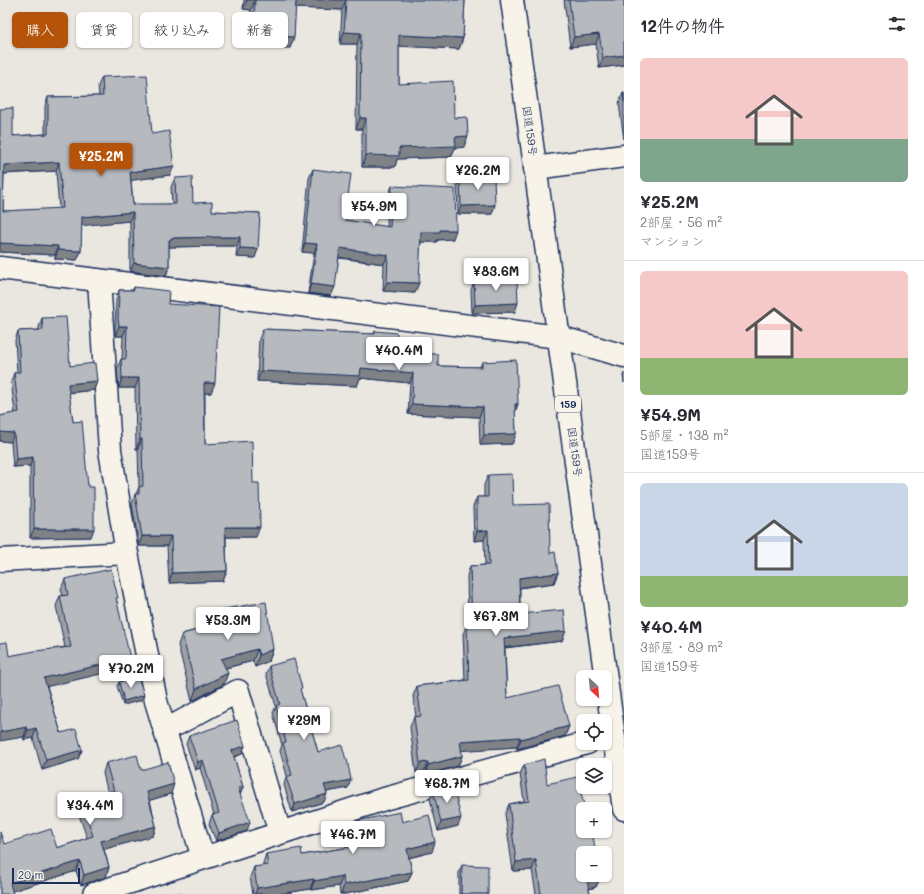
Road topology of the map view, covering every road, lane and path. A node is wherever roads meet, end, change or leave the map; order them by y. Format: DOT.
graph roads {
  1 [pos="512,0"];
  2 [pos="624,156"];
  3 [pos="536,168"];
  4 [pos="0,268"];
  5 [pos="99,280"];
  6 [pos="559,338"];
  7 [pos="624,356"];
  8 [pos="127,554"];
  9 [pos="0,560"];
  10 [pos="164,728"];
  11 [pos="614,736"];
  12 [pos="576,746"];
  13 [pos="624,809"];
  14 [pos="280,833"];
  15 [pos="203,858"];
  16 [pos="94,894"];
  1 -- 3 [label="main road, 国道159号 / 159"];
  2 -- 3 [label="main road"];
  3 -- 6 [label="main road, 国道159号 / 159"];
  4 -- 5 [label="main road"];
  5 -- 6 [label="main road"];
  5 -- 8 [label="main road"];
  6 -- 7 [label="main road"];
  6 -- 11 [label="main road, 国道159号 / 159"];
  8 -- 9 [label="main road"];
  8 -- 10 [label="main road"];
  10 -- 14 [label="main road"];
  10 -- 15 [label="main road"];
  11 -- 13 [label="main road, 国道159号 / 159"];
  12 -- 14 [label="main road"];
  14 -- 15 [label="main road"];
  15 -- 16 [label="main road"];
}
